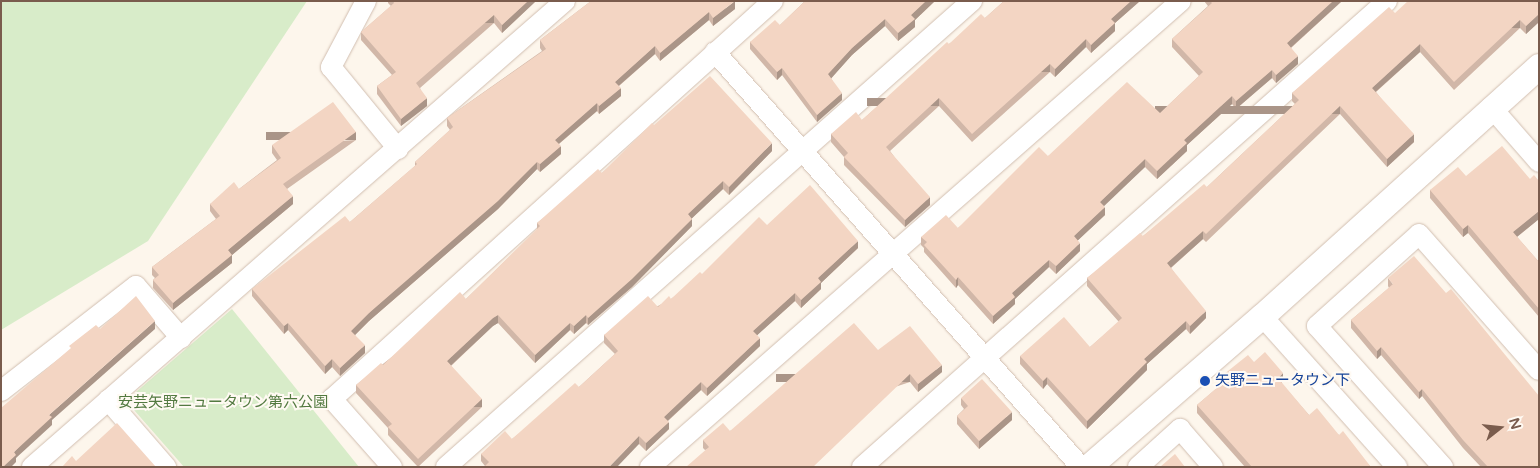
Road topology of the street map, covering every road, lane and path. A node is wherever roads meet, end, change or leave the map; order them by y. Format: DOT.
graph roads {
  1 [pos="366,1"];
  2 [pos="565,1"];
  3 [pos="772,1"];
  4 [pos="972,1"];
  5 [pos="1181,1"];
  6 [pos="1387,1"];
  7 [pos="715,52"];
  8 [pos="1539,66"];
  9 [pos="1491,107"];
  10 [pos="398,149"];
  11 [pos="803,149"];
  12 [pos="1539,162"];
  13 [pos="894,252"];
  14 [pos="1262,316"];
  15 [pos="180,338"];
  16 [pos="984,357"];
  17 [pos="1539,370"];
  18 [pos="1,391"];
  19 [pos="108,400"];
  20 [pos="32,467"];
  21 [pos="166,467"];
  22 [pos="392,467"];
  23 [pos="446,467"];
  24 [pos="650,467"];
  25 [pos="862,467"];
  26 [pos="1082,467"];
  27 [pos="1088,467"];
  28 [pos="1138,467"];
  29 [pos="1213,467"];
  30 [pos="1397,467"];
  31 [pos="1443,467"];
  1 -- 10 [label="street"];
  2 -- 10 [label="street"];
  3 -- 7 [label="street"];
  4 -- 11 [label="street"];
  5 -- 13 [label="street"];
  6 -- 16 [label="street"];
  7 -- 11 [label="street"];
  7 -- 22 [label="street"];
  8 -- 9 [label="street"];
  9 -- 12 [label="street"];
  9 -- 14 [label="street"];
  10 -- 15 [label="street"];
  11 -- 13 [label="street"];
  11 -- 23 [label="street"];
  13 -- 16 [label="street"];
  13 -- 24 [label="street"];
  14 -- 27 [label="street"];
  14 -- 30 [label="street"];
  15 -- 18 [label="street"];
  15 -- 19 [label="street"];
  16 -- 25 [label="street"];
  16 -- 26 [label="street"];
  17 -- 31 [label="street"];
  19 -- 20 [label="street"];
  19 -- 21 [label="street"];
  28 -- 29 [label="street"];
}
